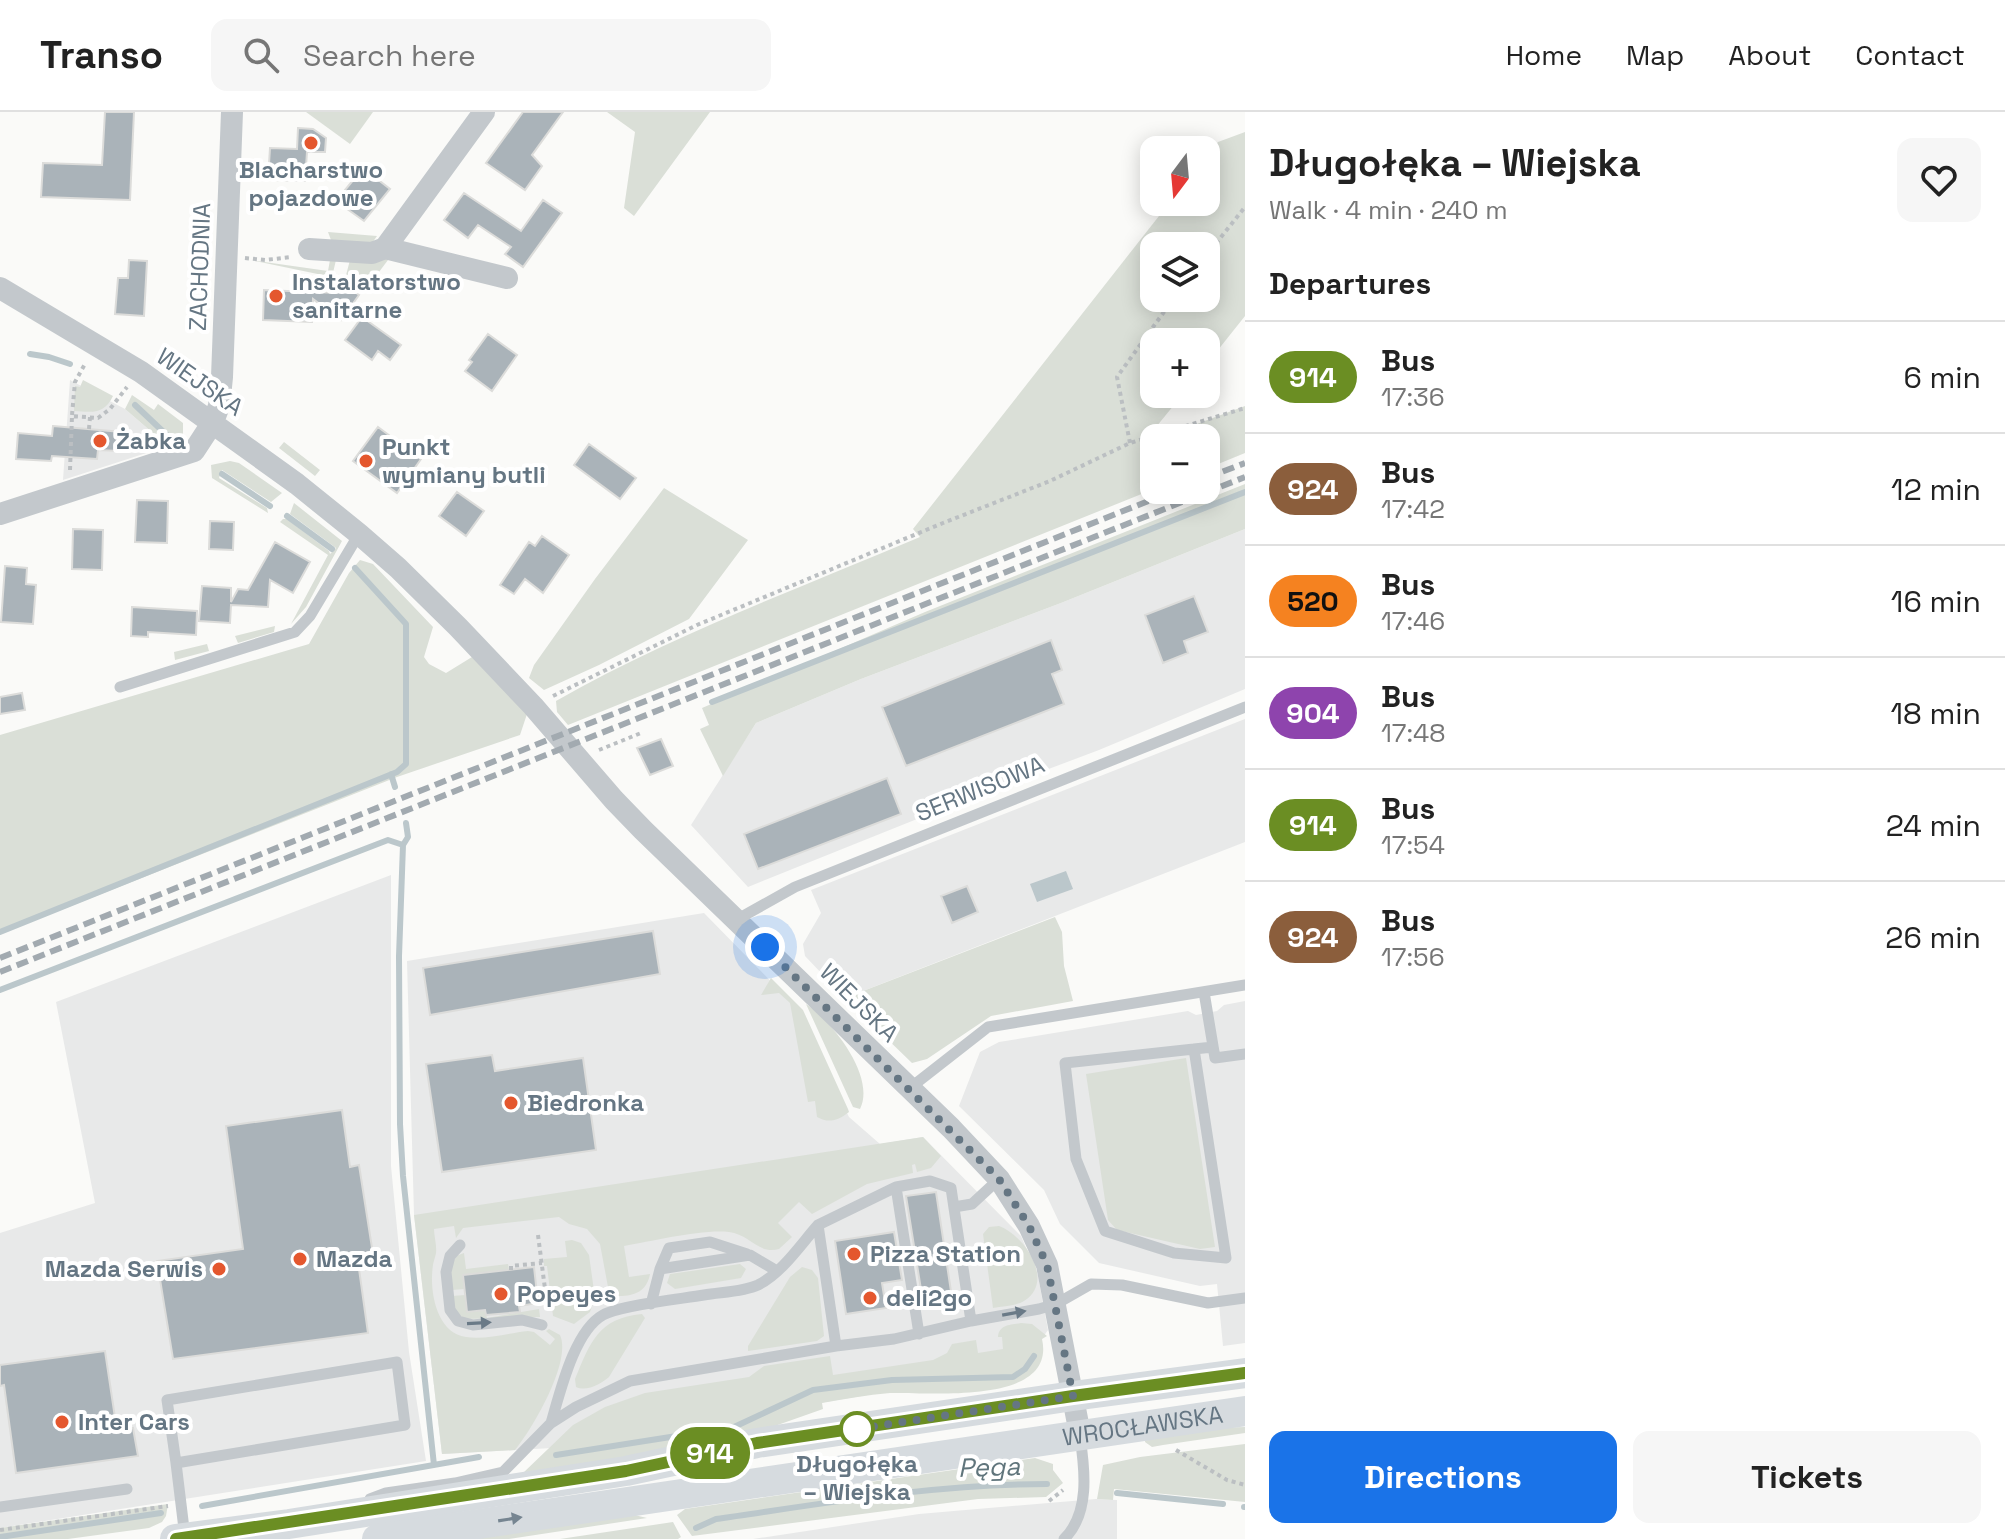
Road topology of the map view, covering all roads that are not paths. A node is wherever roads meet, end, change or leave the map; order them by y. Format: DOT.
graph roads {
  1 [pos="232,112"];
  2 [pos="484,112"];
  3 [pos="385,248"];
  4 [pos="309,249"];
  5 [pos="507,278"];
  6 [pos="0,288"];
  7 [pos="213,422"];
  8 [pos="0,514"];
  9 [pos="359,534"];
  10 [pos="120,687"];
  11 [pos="1245,707"];
  12 [pos="736,920"];
  13 [pos="1245,985"];
  14 [pos="1204,992"];
  15 [pos="1213,1047"];
  16 [pos="1194,1049"];
  17 [pos="1245,1054"];
  18 [pos="910,1088"];
  19 [pos="999,1179"];
  20 [pos="896,1187"];
  21 [pos="954,1207"];
  22 [pos="818,1225"];
  23 [pos="460,1245"];
  24 [pos="750,1255"];
  25 [pos="660,1269"];
  26 [pos="777,1271"];
  27 [pos="1245,1298"];
  28 [pos="651,1304"];
  29 [pos="1056,1304"];
  30 [pos="545,1320"];
  31 [pos="971,1321"];
  32 [pos="919,1334"];
  33 [pos="836,1346"];
  34 [pos="1245,1373"];
  35 [pos="1073,1396"];
  36 [pos="1245,1411"];
  37 [pos="551,1423"];
  38 [pos="1080,1434"];
  39 [pos="176,1463"];
  40 [pos="127,1489"];
  41 [pos="0,1507"];
  42 [pos="316,1518"];
  43 [pos="180,1538"];
  44 [pos="377,1539"];
  45 [pos="1064,1539"];
  1 -- 7 [label="street, ZACHODNIA"];
  2 -- 3 [label="street"];
  3 -- 4 [label="street"];
  3 -- 5 [label="street"];
  6 -- 7 [label="street, WIEJSKA"];
  7 -- 8 [label="street"];
  7 -- 9 [label="street, WIEJSKA"];
  9 -- 10 [label="lane"];
  9 -- 12 [label="street, WIEJSKA"];
  11 -- 12 [label="lane, SERWISOWA"];
  12 -- 18 [label="street, WIEJSKA"];
  13 -- 14 [label="lane"];
  14 -- 15 [label="lane"];
  14 -- 18 [label="lane"];
  15 -- 16 [label="lane"];
  15 -- 17 [label="lane"];
  16 -- 16 [label="lane"];
  18 -- 19 [label="street, WIEJSKA"];
  19 -- 21 [label="lane"];
  19 -- 29 [label="street, WIEJSKA"];
  20 -- 21 [label="lane"];
  20 -- 22 [label="lane"];
  20 -- 32 [label="lane"];
  21 -- 31 [label="lane"];
  22 -- 26 [label="lane"];
  22 -- 33 [label="lane"];
  23 -- 30 [label="lane, one-way"];
  24 -- 25 [label="lane"];
  24 -- 25 [label="lane"];
  24 -- 26 [label="lane"];
  25 -- 28 [label="lane"];
  26 -- 28 [label="lane"];
  27 -- 29 [label="lane"];
  28 -- 37 [label="lane"];
  31 -- 29 [label="lane, one-way"];
  29 -- 35 [label="street, WIEJSKA"];
  31 -- 32 [label="lane"];
  32 -- 33 [label="lane"];
  33 -- 37 [label="lane"];
  34 -- 35 [label="main road, WROCŁAWSKA"];
  35 -- 38 [label="street, WIEJSKA"];
  35 -- 42 [label="main road, WROCŁAWSKA"];
  36 -- 38 [label="main road, WROCŁAWSKA"];
  37 -- 42 [label="lane"];
  44 -- 38 [label="main road, WROCŁAWSKA, one-way"];
  38 -- 45 [label="lane"];
  39 -- 39 [label="lane"];
  39 -- 43 [label="lane"];
  40 -- 41 [label="lane"];
  42 -- 43 [label="main road, WROCŁAWSKA"];
}
